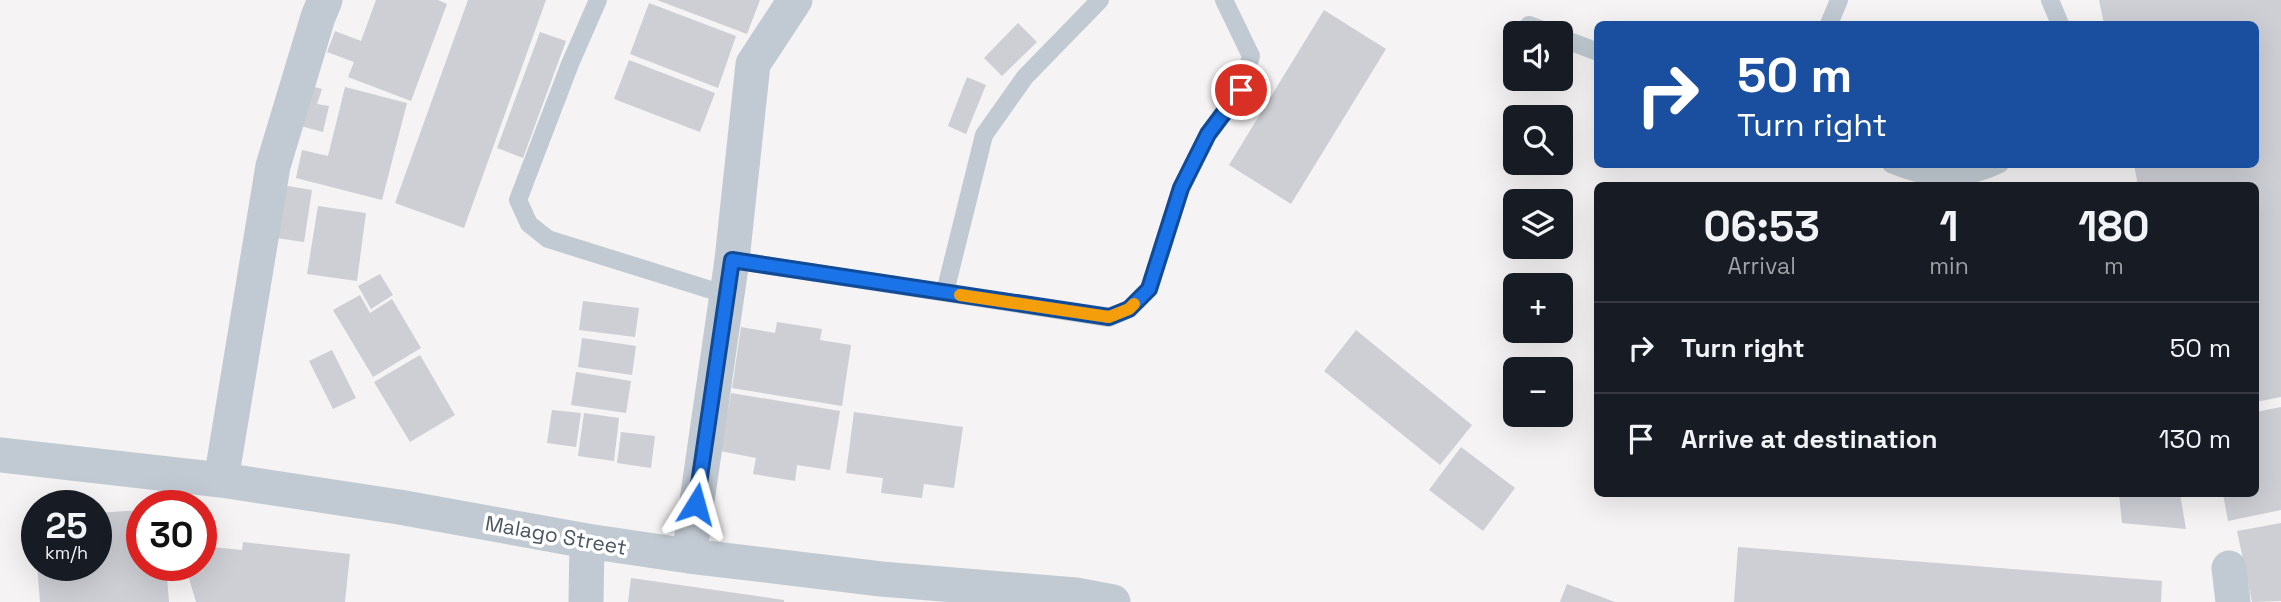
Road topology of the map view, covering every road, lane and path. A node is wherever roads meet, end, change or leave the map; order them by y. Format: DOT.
graph roads {
  1 [pos="325,0"];
  2 [pos="598,0"];
  3 [pos="795,0"];
  4 [pos="1100,0"];
  5 [pos="1224,0"];
  6 [pos="1839,0"];
  7 [pos="2050,0"];
  8 [pos="1830,21"];
  9 [pos="2059,21"];
  10 [pos="1573,43"];
  11 [pos="1594,50"];
  12 [pos="1899,168"];
  13 [pos="1990,168"];
  14 [pos="732,260"];
  15 [pos="944,292"];
  16 [pos="727,295"];
  17 [pos="0,455"];
  18 [pos="221,480"];
  19 [pos="587,541"];
  20 [pos="689,556"];
  21 [pos="1076,599"];
  22 [pos="586,602"];
  23 [pos="1112,602"];
  1 -- 18 [label="street"];
  2 -- 16 [label="lane"];
  3 -- 14 [label="street"];
  4 -- 15 [label="lane"];
  5 -- 15 [label="lane"];
  6 -- 8 [label="lane"];
  7 -- 9 [label="lane"];
  10 -- 11 [label="lane"];
  12 -- 13 [label="lane"];
  14 -- 15 [label="lane"];
  14 -- 16 [label="street"];
  16 -- 20 [label="street"];
  17 -- 18 [label="street, Malago Street"];
  18 -- 19 [label="street, Malago Street"];
  19 -- 20 [label="street, Malago Street"];
  19 -- 22 [label="street"];
  20 -- 21 [label="street, Malago Street"];
  21 -- 23 [label="street, Malago Street"];
}
